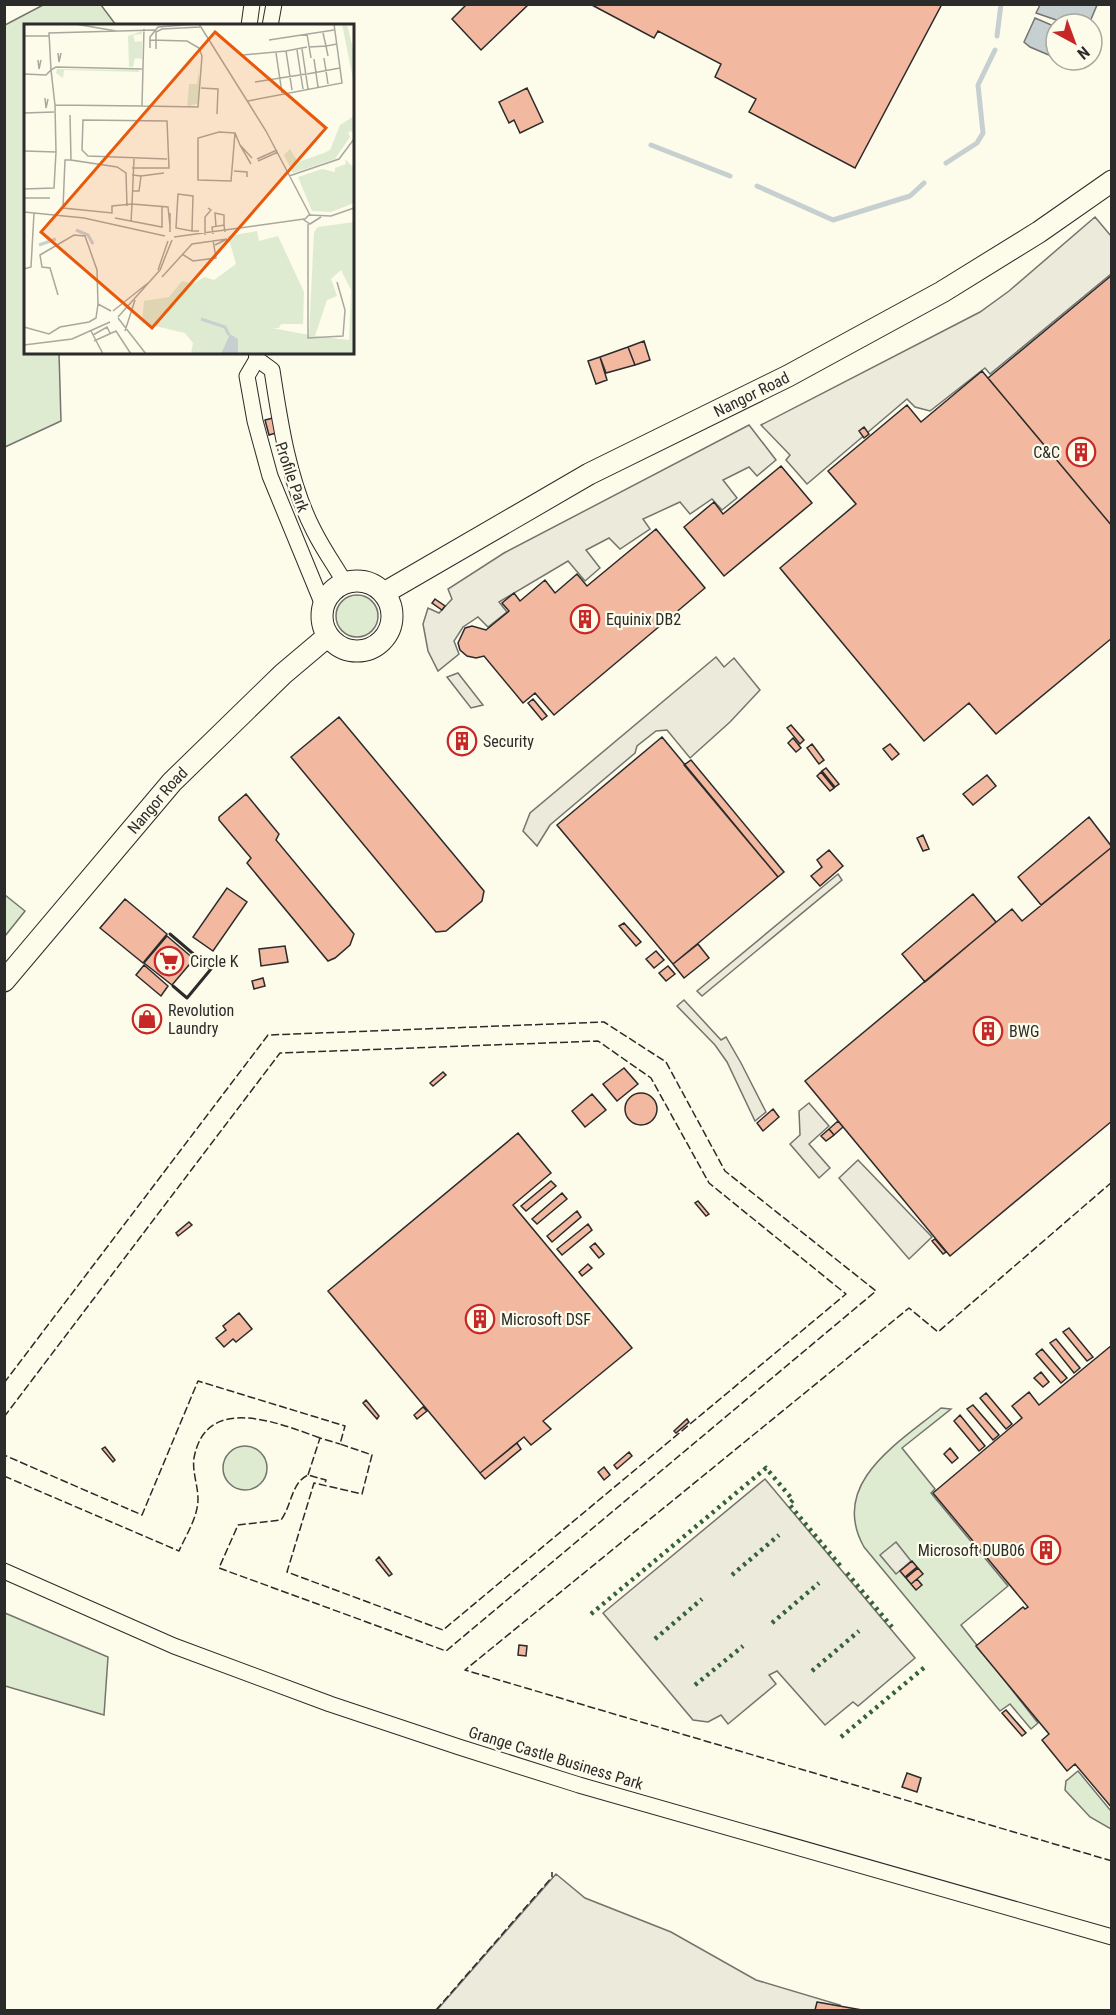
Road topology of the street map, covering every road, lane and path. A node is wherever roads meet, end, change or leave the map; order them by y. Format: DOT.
graph roads {
  1 [pos="252,4"];
  2 [pos="273,4"];
  3 [pos="249,24"];
  4 [pos="270,24"];
  5 [pos="1112,181"];
  6 [pos="257,356"];
  7 [pos="345,583"];
  8 [pos="384,593"];
  9 [pos="324,605"];
  10 [pos="328,636"];
  11 [pos="4,981"];
  12 [pos="4,1571"];
  13 [pos="1112,1937"];
  1 -- 3 [label="street"];
  2 -- 4 [label="street"];
  5 -- 8 [label="main road, Nangor Road"];
  6 -- 7 [label="street, Profile Park"];
  6 -- 9 [label="street, Profile Park"];
  7 -- 8 [label="main road"];
  7 -- 9 [label="main road"];
  8 -- 10 [label="main road"];
  9 -- 10 [label="main road"];
  10 -- 11 [label="main road, Nangor Road"];
  12 -- 13 [label="street, Grange Castle Business Park"];
}
